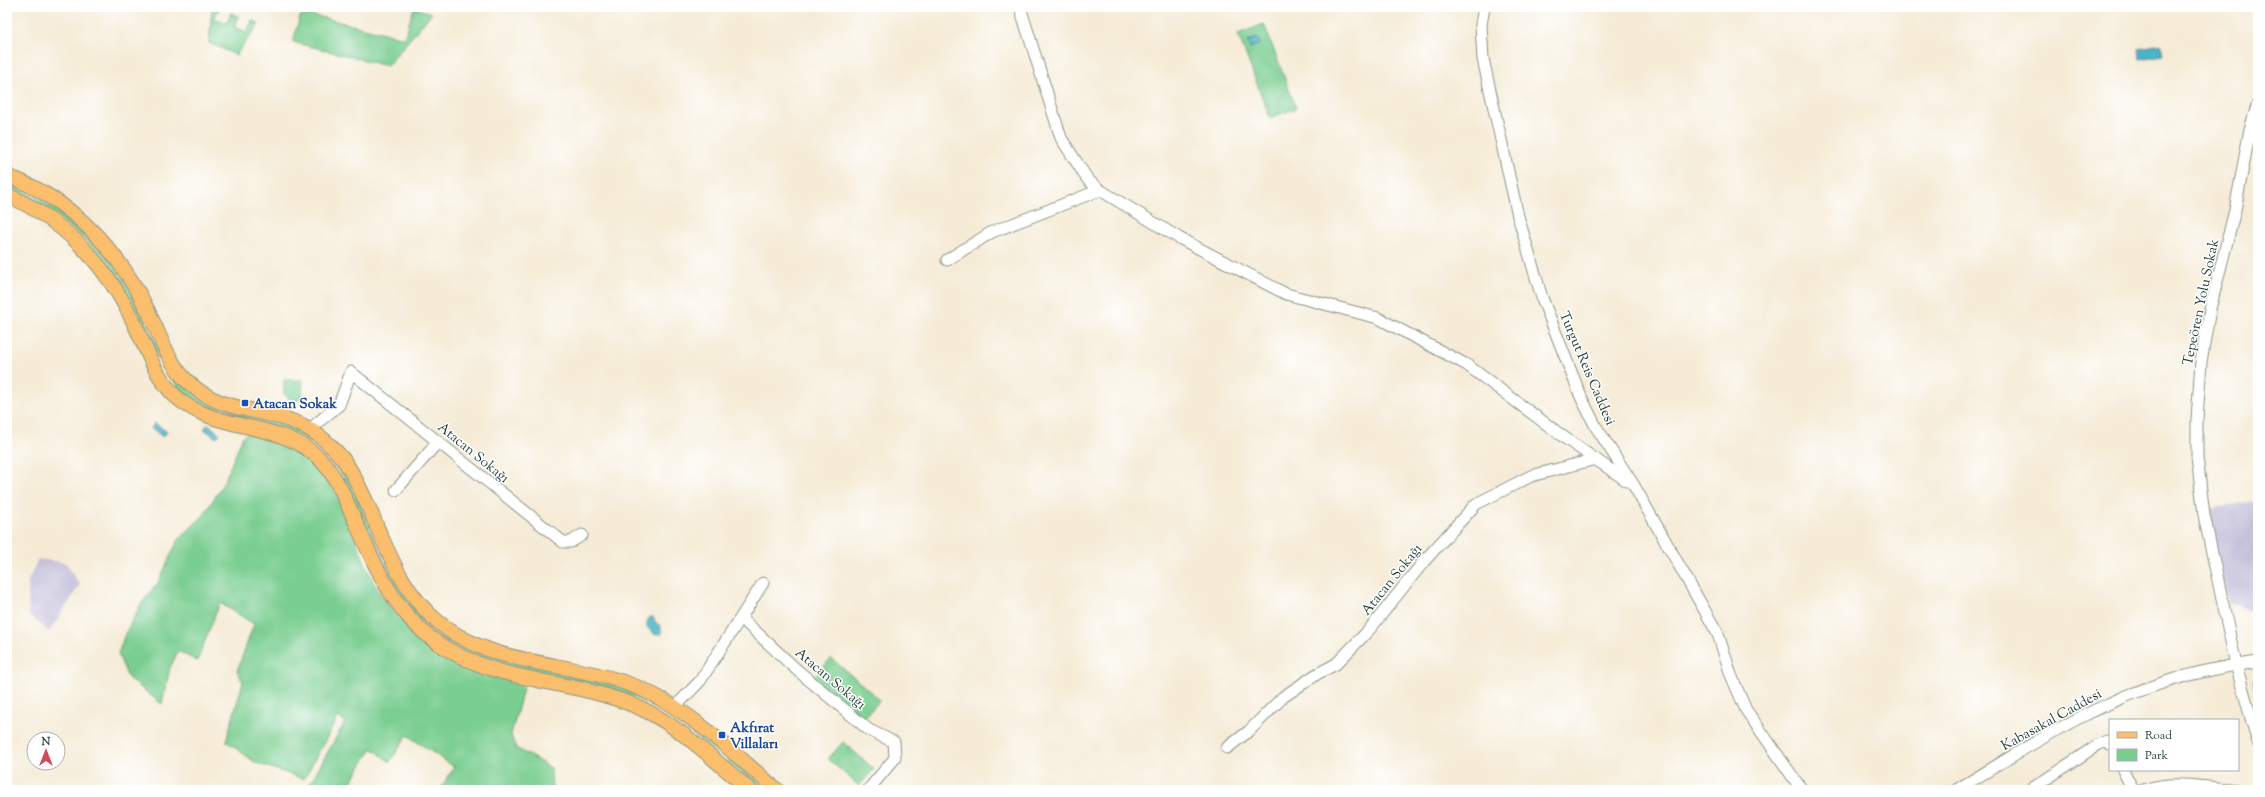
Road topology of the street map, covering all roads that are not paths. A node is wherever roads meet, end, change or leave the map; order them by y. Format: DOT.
graph roads {
  1 [pos="1020,7"];
  2 [pos="1475,7"];
  3 [pos="1484,7"];
  4 [pos="1481,25"];
  5 [pos="2258,103"];
  6 [pos="7,176"];
  7 [pos="1100,190"];
  8 [pos="7,195"];
  9 [pos="947,260"];
  10 [pos="310,429"];
  11 [pos="438,442"];
  12 [pos="1596,460"];
  13 [pos="1632,484"];
  14 [pos="396,490"];
  15 [pos="582,535"];
  16 [pos="763,583"];
  17 [pos="742,619"];
  18 [pos="2258,662"];
  19 [pos="2236,665"];
  20 [pos="675,707"];
  21 [pos="2258,743"];
  22 [pos="2109,744"];
  23 [pos="1227,748"];
  24 [pos="2124,771"];
  25 [pos="750,790"];
  26 [pos="777,790"];
  27 [pos="868,790"];
  28 [pos="1802,790"];
  29 [pos="1956,790"];
  30 [pos="2030,790"];
  31 [pos="2134,790"];
  32 [pos="2143,790"];
  33 [pos="2239,790"];
  1 -- 7 [label="street"];
  2 -- 4 [label="street"];
  3 -- 4 [label="street, Turgut Reis Caddesi"];
  4 -- 13 [label="street, Turgut Reis Caddesi"];
  5 -- 19 [label="street, Tepeören Yolu Sokak"];
  6 -- 10 [label="main road"];
  7 -- 9 [label="street"];
  7 -- 12 [label="street"];
  8 -- 25 [label="main road"];
  10 -- 11 [label="street, Atacan Sokağı"];
  10 -- 20 [label="main road"];
  11 -- 14 [label="street"];
  11 -- 15 [label="street, Atacan Sokağı"];
  12 -- 13 [label="street"];
  12 -- 23 [label="street, Atacan Sokağı"];
  13 -- 28 [label="street, Turgut Reis Caddesi"];
  16 -- 17 [label="street"];
  17 -- 20 [label="street"];
  17 -- 27 [label="street, Atacan Sokağı"];
  18 -- 19 [label="street, Kabasakal Caddesi"];
  19 -- 21 [label="street, Tepeören Yolu Sokak"];
  19 -- 29 [label="street, Kabasakal Caddesi"];
  20 -- 26 [label="main road"];
  22 -- 30 [label="street"];
  24 -- 31 [label="street"];
  32 -- 33 [label="street"];
}
